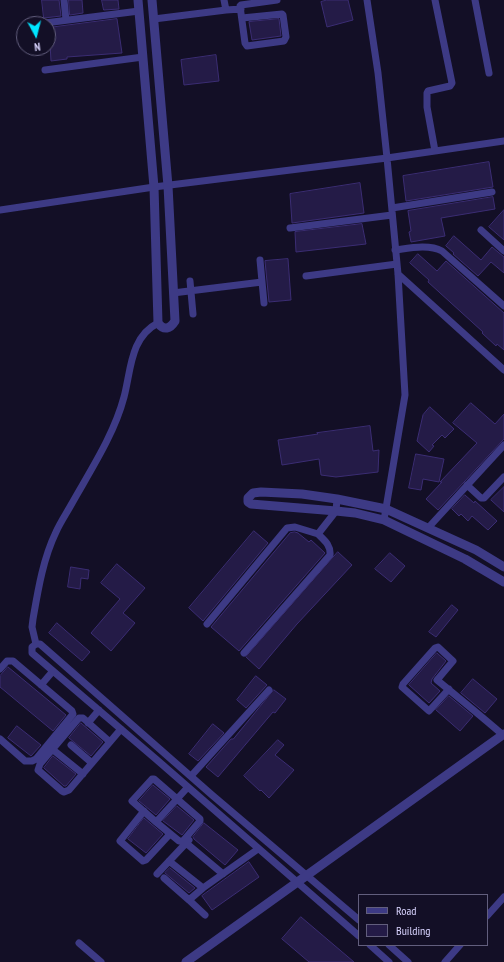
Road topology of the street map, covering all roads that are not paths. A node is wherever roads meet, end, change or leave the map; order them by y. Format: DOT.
graph roads {
  1 [pos="64,0"];
  2 [pos="138,0"];
  3 [pos="152,0"];
  4 [pos="224,0"];
  5 [pos="277,0"];
  6 [pos="367,0"];
  7 [pos="435,0"];
  8 [pos="475,0"];
  9 [pos="252,1"];
  10 [pos="241,9"];
  11 [pos="226,10"];
  12 [pos="139,12"];
  13 [pos="242,18"];
  14 [pos="154,19"];
  15 [pos="66,20"];
  16 [pos="56,21"];
  17 [pos="143,57"];
  18 [pos="45,70"];
  19 [pos="489,72"];
  20 [pos="504,140"];
  21 [pos="435,151"];
  22 [pos="387,158"];
  23 [pos="168,186"];
  24 [pos="154,187"];
  25 [pos="492,192"];
  26 [pos="0,210"];
  27 [pos="392,212"];
  28 [pos="290,228"];
  29 [pos="481,230"];
  30 [pos="395,250"];
  31 [pos="504,252"];
  32 [pos="260,260"];
  33 [pos="397,264"];
  34 [pos="398,274"];
  35 [pos="306,276"];
  36 [pos="190,282"];
  37 [pos="262,282"];
  38 [pos="190,291"];
  39 [pos="173,293"];
  40 [pos="264,303"];
  41 [pos="504,306"];
  42 [pos="193,314"];
  43 [pos="158,323"];
  44 [pos="504,370"];
  45 [pos="504,445"];
  46 [pos="504,477"];
  47 [pos="467,485"];
  48 [pos="337,499"];
  49 [pos="386,509"];
  50 [pos="336,511"];
  51 [pos="384,520"];
  52 [pos="428,528"];
  53 [pos="318,534"];
  54 [pos="476,550"];
  55 [pos="470,562"];
  56 [pos="504,567"];
  57 [pos="504,582"];
  58 [pos="207,624"];
  59 [pos="36,644"];
  60 [pos="244,653"];
  61 [pos="0,669"];
  62 [pos="53,672"];
  63 [pos="41,685"];
  64 [pos="449,689"];
  65 [pos="270,690"];
  66 [pos="99,710"];
  67 [pos="88,723"];
  68 [pos="121,729"];
  69 [pos="504,734"];
  70 [pos="0,740"];
  71 [pos="110,742"];
  72 [pos="71,745"];
  73 [pos="52,749"];
  74 [pos="92,763"];
  75 [pos="82,774"];
  76 [pos="191,776"];
  77 [pos="188,787"];
  78 [pos="177,798"];
  79 [pos="144,812"];
  80 [pos="156,822"];
  81 [pos="200,828"];
  82 [pos="170,834"];
  83 [pos="186,843"];
  84 [pos="258,849"];
  85 [pos="169,861"];
  86 [pos="157,874"];
  87 [pos="223,874"];
  88 [pos="307,875"];
  89 [pos="164,878"];
  90 [pos="298,882"];
  91 [pos="202,888"];
  92 [pos="504,897"];
  93 [pos="188,900"];
  94 [pos="205,915"];
  95 [pos="488,915"];
  96 [pos="358,919"];
  97 [pos="358,935"];
  98 [pos="79,943"];
  99 [pos="371,946"];
  100 [pos="390,946"];
  101 [pos="459,946"];
  102 [pos="101,962"];
  103 [pos="186,962"];
  104 [pos="389,962"];
  105 [pos="408,962"];
  106 [pos="445,962"];
  1 -- 15 [label="street"];
  2 -- 12 [label="street"];
  3 -- 14 [label="street"];
  4 -- 11 [label="street"];
  5 -- 9 [label="street"];
  6 -- 22 [label="street"];
  7 -- 21 [label="street"];
  8 -- 19 [label="street"];
  9 -- 10 [label="street"];
  10 -- 11 [label="street"];
  10 -- 13 [label="street"];
  11 -- 14 [label="street"];
  12 -- 15 [label="street"];
  12 -- 17 [label="street"];
  13 -- 13 [label="street"];
  14 -- 23 [label="street"];
  15 -- 16 [label="street"];
  17 -- 18 [label="street"];
  17 -- 24 [label="street"];
  20 -- 21 [label="street"];
  21 -- 22 [label="street"];
  22 -- 23 [label="street"];
  22 -- 27 [label="street"];
  23 -- 24 [label="street"];
  23 -- 39 [label="street"];
  24 -- 26 [label="street"];
  24 -- 43 [label="street"];
  25 -- 27 [label="street"];
  27 -- 28 [label="street"];
  27 -- 30 [label="street"];
  29 -- 31 [label="street"];
  30 -- 33 [label="street"];
  30 -- 41 [label="street"];
  32 -- 37 [label="street"];
  33 -- 34 [label="street"];
  33 -- 35 [label="street"];
  34 -- 44 [label="street"];
  34 -- 49 [label="street"];
  36 -- 38 [label="street"];
  37 -- 38 [label="street"];
  37 -- 40 [label="street"];
  38 -- 39 [label="street"];
  38 -- 42 [label="street"];
  39 -- 43 [label="street"];
  43 -- 59 [label="street"];
  45 -- 47 [label="street"];
  46 -- 47 [label="street"];
  47 -- 52 [label="street"];
  48 -- 49 [label="street"];
  48 -- 50 [label="street"];
  48 -- 50 [label="street"];
  49 -- 51 [label="street"];
  49 -- 52 [label="street"];
  50 -- 51 [label="street"];
  50 -- 53 [label="street"];
  51 -- 55 [label="street"];
  52 -- 54 [label="street"];
  53 -- 58 [label="street"];
  53 -- 60 [label="street"];
  54 -- 55 [label="street"];
  54 -- 56 [label="street"];
  55 -- 57 [label="street"];
  59 -- 62 [label="street"];
  59 -- 76 [label="street"];
  61 -- 63 [label="street"];
  62 -- 63 [label="street"];
  62 -- 66 [label="street"];
  63 -- 70 [label="street"];
  64 -- 64 [label="street"];
  64 -- 69 [label="street"];
  65 -- 76 [label="street"];
  66 -- 67 [label="street"];
  66 -- 68 [label="street"];
  67 -- 71 [label="street"];
  67 -- 73 [label="street"];
  68 -- 71 [label="street"];
  68 -- 77 [label="street"];
  69 -- 88 [label="street"];
  71 -- 74 [label="street"];
  72 -- 74 [label="street"];
  73 -- 75 [label="street"];
  73 -- 75 [label="street"];
  74 -- 75 [label="street"];
  76 -- 88 [label="street"];
  77 -- 78 [label="street"];
  77 -- 84 [label="street"];
  78 -- 79 [label="street"];
  78 -- 80 [label="street"];
  78 -- 82 [label="street"];
  79 -- 80 [label="street"];
  79 -- 82 [label="street"];
  80 -- 82 [label="street"];
  81 -- 83 [label="street"];
  83 -- 85 [label="street"];
  83 -- 87 [label="street"];
  84 -- 87 [label="street"];
  84 -- 90 [label="street"];
  85 -- 86 [label="street"];
  85 -- 91 [label="street"];
  87 -- 91 [label="street"];
  88 -- 90 [label="street"];
  88 -- 96 [label="street"];
  89 -- 93 [label="street"];
  90 -- 97 [label="street"];
  90 -- 103 [label="street"];
  91 -- 93 [label="street"];
  92 -- 95 [label="street"];
  93 -- 94 [label="street"];
  98 -- 102 [label="street"];
  99 -- 104 [label="street"];
  100 -- 105 [label="street"];
  101 -- 106 [label="street"];
}
